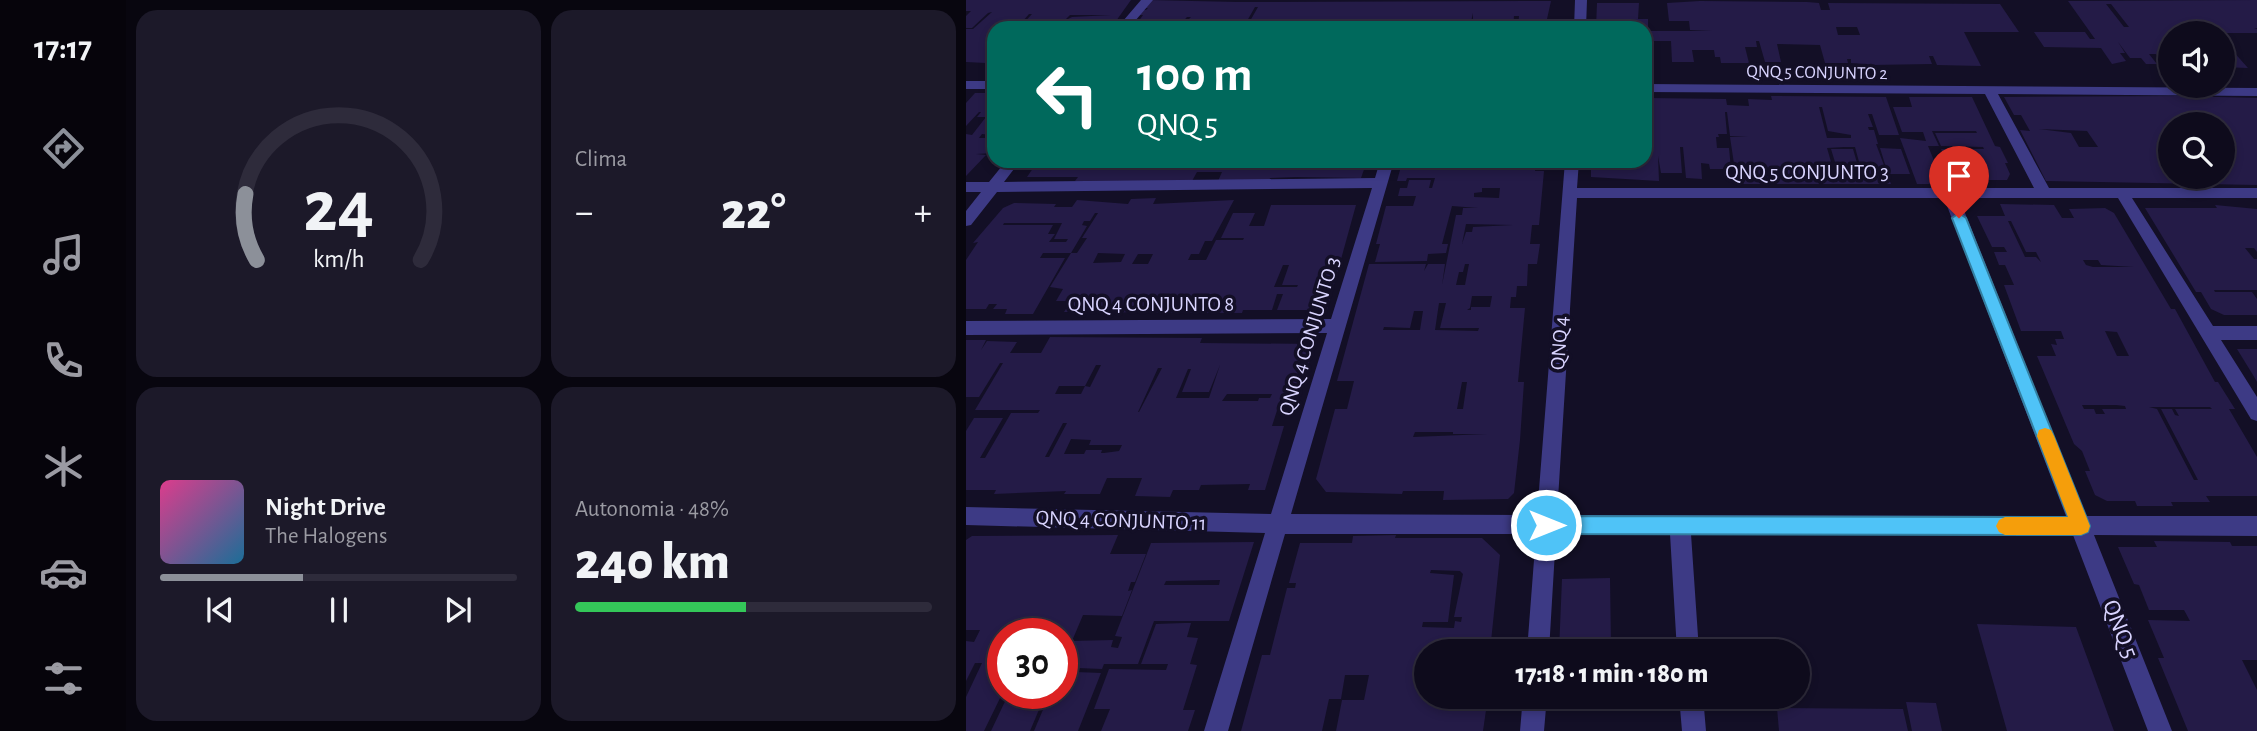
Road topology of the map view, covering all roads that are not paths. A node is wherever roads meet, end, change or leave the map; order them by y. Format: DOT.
graph roads {
  1 [pos="1147,0"];
  2 [pos="1581,0"];
  3 [pos="1129,21"];
  4 [pos="1580,21"];
  5 [pos="966,85"];
  6 [pos="987,85"];
  7 [pos="1652,88"];
  8 [pos="1990,91"];
  9 [pos="2257,92"];
  10 [pos="1008,168"];
  11 [pos="1385,168"];
  12 [pos="1572,168"];
  13 [pos="1380,183"];
  14 [pos="966,187"];
  15 [pos="992,188"];
  16 [pos="2043,191"];
  17 [pos="1949,192"];
  18 [pos="1570,193"];
  19 [pos="2122,193"];
  20 [pos="2257,193"];
  21 [pos="966,221"];
  22 [pos="1336,326"];
  23 [pos="966,328"];
  24 [pos="2209,333"];
  25 [pos="2257,333"];
  26 [pos="2257,413"];
  27 [pos="966,516"];
  28 [pos="1276,524"];
  29 [pos="1546,525"];
  30 [pos="1680,525"];
  31 [pos="2081,526"];
  32 [pos="2257,526"];
  33 [pos="1539,639"];
  34 [pos="1687,639"];
  35 [pos="1534,709"];
  36 [pos="1692,709"];
  37 [pos="1216,731"];
  38 [pos="1532,731"];
  39 [pos="1693,731"];
  40 [pos="2160,731"];
  1 -- 3 [label="street"];
  2 -- 4 [label="street"];
  5 -- 6 [label="street"];
  7 -- 8 [label="street, QNQ 5 CONJUNTO 2"];
  8 -- 9 [label="street, QNQ 5 CONJUNTO 2"];
  8 -- 16 [label="street"];
  10 -- 15 [label="street"];
  11 -- 13 [label="street, QNQ 4 CONJUNTO 3"];
  12 -- 18 [label="street, QNQ 4"];
  13 -- 15 [label="street"];
  13 -- 22 [label="street, QNQ 4 CONJUNTO 3"];
  14 -- 15 [label="street"];
  15 -- 21 [label="street"];
  16 -- 17 [label="street, QNQ 5 CONJUNTO 3"];
  16 -- 19 [label="street, QNQ 5 CONJUNTO 3"];
  17 -- 18 [label="street, QNQ 5 CONJUNTO 3"];
  17 -- 31 [label="street, QNQ 5"];
  18 -- 29 [label="street, QNQ 4"];
  19 -- 20 [label="street, QNQ 5 CONJUNTO 3"];
  19 -- 24 [label="street"];
  22 -- 23 [label="street, QNQ 4 CONJUNTO 8"];
  22 -- 28 [label="street, QNQ 4 CONJUNTO 3"];
  24 -- 25 [label="street"];
  24 -- 26 [label="street"];
  27 -- 28 [label="street, QNQ 4 CONJUNTO 11"];
  28 -- 29 [label="street"];
  28 -- 37 [label="street, QNQ 4 CONJUNTO 3"];
  29 -- 30 [label="street"];
  29 -- 33 [label="street, QNQ 4"];
  30 -- 31 [label="street"];
  30 -- 34 [label="street"];
  31 -- 32 [label="street"];
  31 -- 40 [label="street, QNQ 5"];
  35 -- 38 [label="street"];
  36 -- 39 [label="street"];
}
